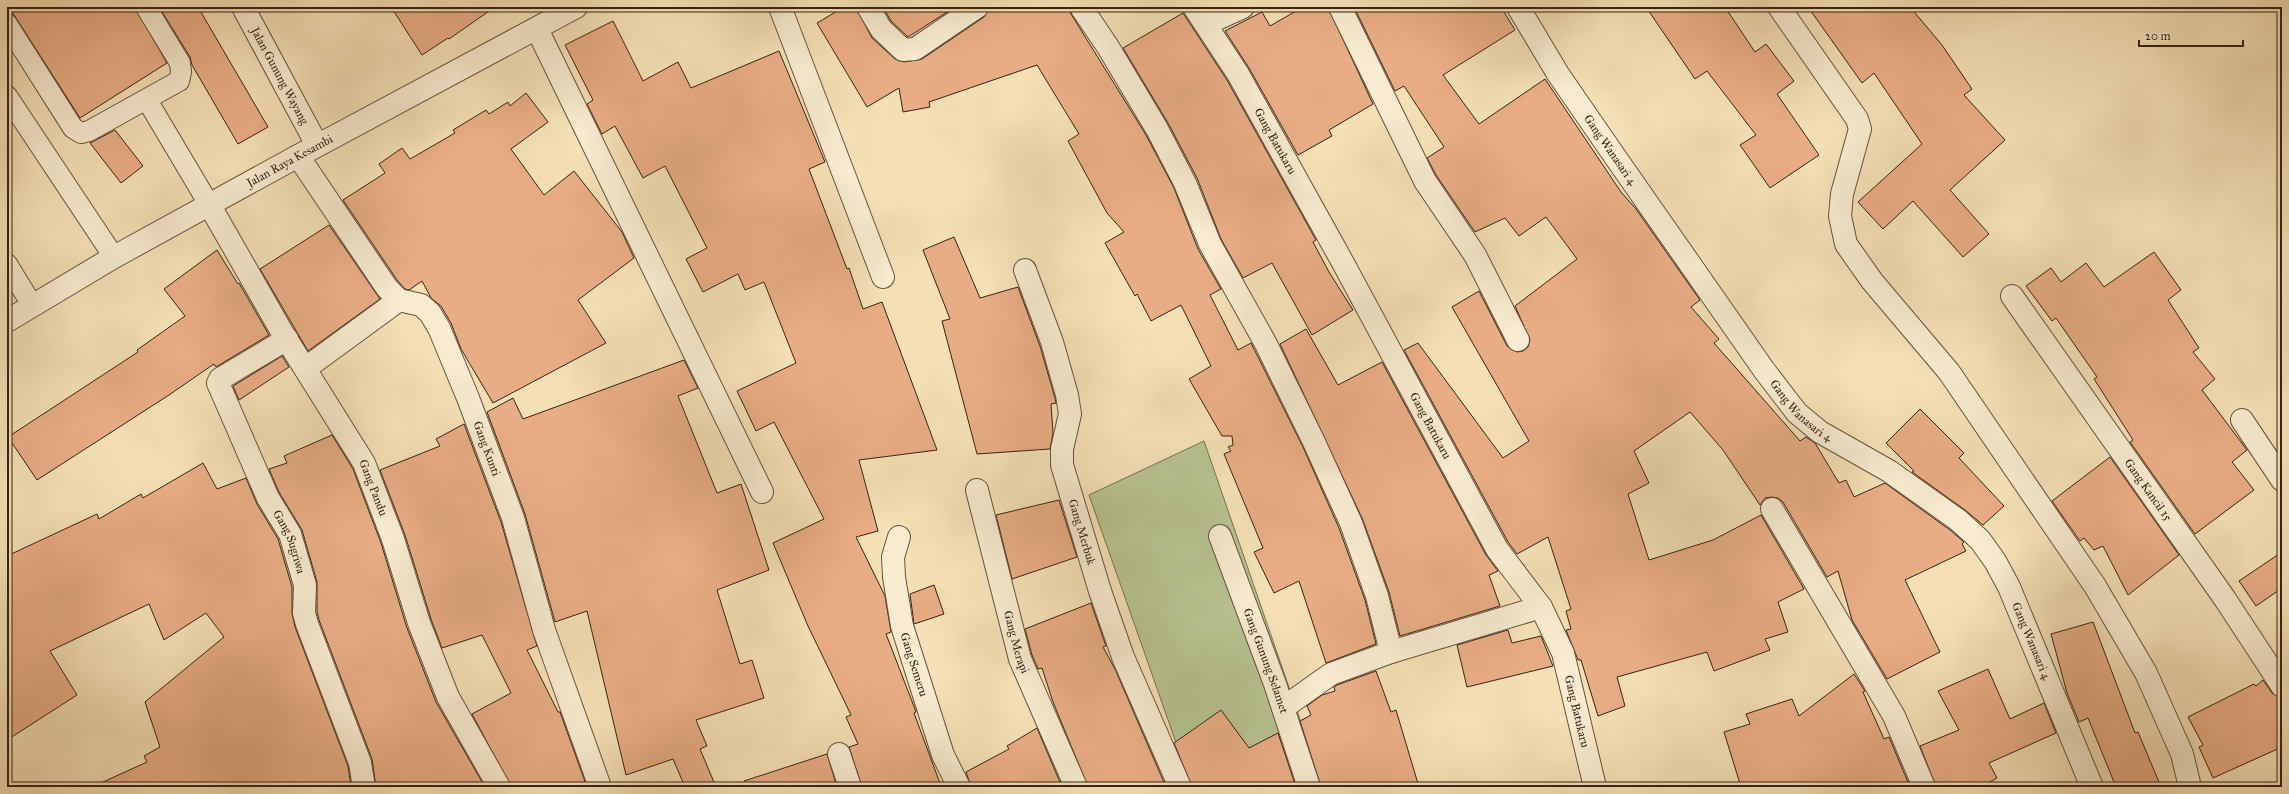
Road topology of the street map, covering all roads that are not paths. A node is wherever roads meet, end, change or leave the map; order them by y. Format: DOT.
graph roads {
  1 [pos="146,7"];
  2 [pos="243,7"];
  3 [pos="576,7"];
  4 [pos="780,7"];
  5 [pos="868,7"];
  6 [pos="1081,7"];
  7 [pos="1242,7"];
  8 [pos="1340,7"];
  9 [pos="1518,7"];
  10 [pos="1779,7"];
  11 [pos="967,9"];
  12 [pos="1200,16"];
  13 [pos="7,24"];
  14 [pos="537,29"];
  15 [pos="7,96"];
  16 [pos="147,100"];
  17 [pos="317,145"];
  18 [pos="298,156"];
  19 [pos="210,206"];
  20 [pos="114,258"];
  21 [pos="7,264"];
  22 [pos="1025,270"];
  23 [pos="883,277"];
  24 [pos="2012,296"];
  25 [pos="399,300"];
  26 [pos="32,305"];
  27 [pos="7,321"];
  28 [pos="287,339"];
  29 [pos="1518,340"];
  30 [pos="306,368"];
  31 [pos="2242,420"];
  32 [pos="2282,480"];
  33 [pos="977,490"];
  34 [pos="762,492"];
  35 [pos="1772,509"];
  36 [pos="1220,536"];
  37 [pos="899,537"];
  38 [pos="1541,607"];
  39 [pos="1391,652"];
  40 [pos="2282,686"];
  41 [pos="1283,708"];
  42 [pos="839,754"];
  43 [pos="364,787"];
  44 [pos="499,787"];
  45 [pos="600,787"];
  46 [pos="850,787"];
  47 [pos="959,787"];
  48 [pos="1076,787"];
  49 [pos="1180,787"];
  50 [pos="1309,787"];
  51 [pos="1595,787"];
  52 [pos="1924,787"];
  53 [pos="2092,787"];
  54 [pos="2190,787"];
  1 -- 16 [label="lane"];
  2 -- 17 [label="street, Jalan Gunung Wayang"];
  3 -- 14 [label="street, Jalan Raya Kesambi"];
  4 -- 23 [label="street"];
  5 -- 11 [label="street"];
  6 -- 39 [label="street"];
  7 -- 12 [label="street"];
  8 -- 29 [label="street"];
  9 -- 53 [label="street, Gang Wanasari 4"];
  10 -- 54 [label="street"];
  12 -- 38 [label="street, Gang Batukaru"];
  13 -- 16 [label="lane"];
  14 -- 17 [label="street, Jalan Raya Kesambi"];
  14 -- 34 [label="street"];
  15 -- 20 [label="lane"];
  16 -- 19 [label="lane"];
  17 -- 18 [label="street, Jalan Raya Kesambi"];
  18 -- 19 [label="street, Jalan Raya Kesambi"];
  18 -- 25 [label="street"];
  19 -- 20 [label="street, Jalan Raya Kesambi"];
  19 -- 28 [label="street, Gang Pandu"];
  20 -- 26 [label="street, Jalan Raya Kesambi"];
  21 -- 26 [label="lane"];
  22 -- 49 [label="street, Gang Merbuk"];
  24 -- 40 [label="street, Gang Kancil 15"];
  25 -- 30 [label="street"];
  25 -- 45 [label="street, Gang Kunti"];
  26 -- 27 [label="street, Jalan Raya Kesambi"];
  28 -- 30 [label="street, Gang Pandu"];
  28 -- 43 [label="street, Gang Sugriwa"];
  30 -- 44 [label="street, Gang Pandu"];
  31 -- 32 [label="street"];
  33 -- 48 [label="street, Gang Merapi"];
  35 -- 52 [label="street"];
  36 -- 41 [label="street, Gang Gunung Selamet"];
  37 -- 47 [label="street, Gang Semeru"];
  38 -- 39 [label="street"];
  38 -- 51 [label="street, Gang Batukaru"];
  39 -- 41 [label="street"];
  41 -- 50 [label="street, Gang Gunung Selamet"];
  42 -- 46 [label="street"];
}
